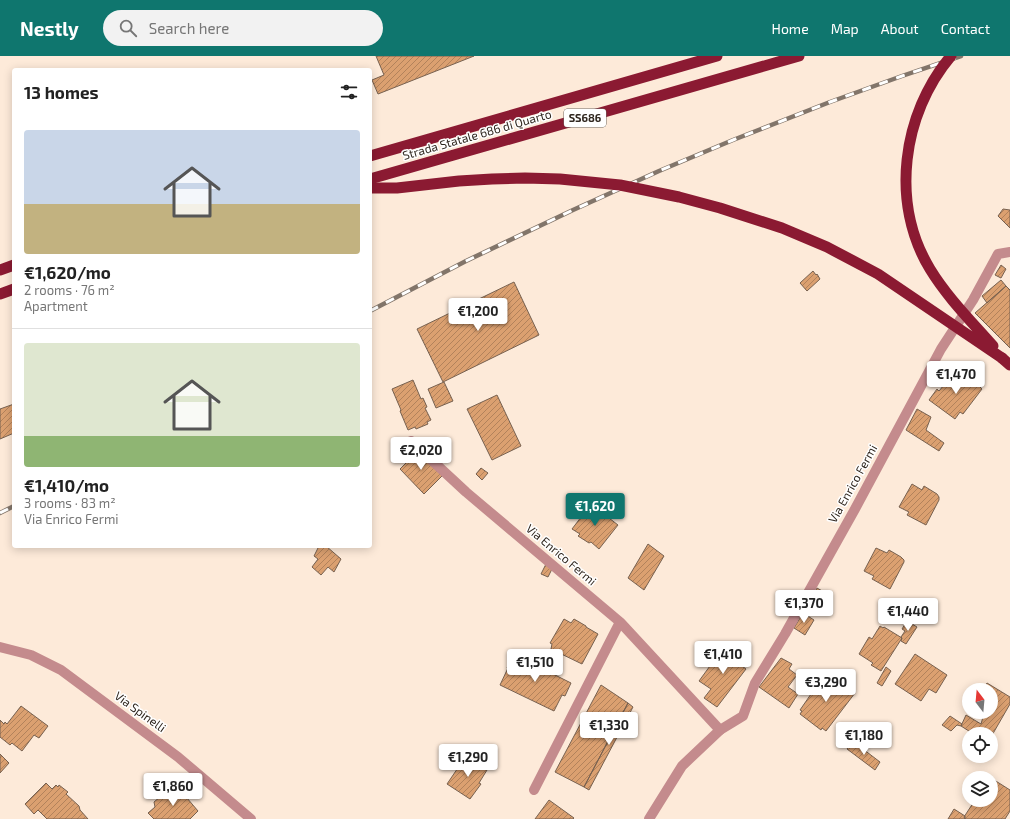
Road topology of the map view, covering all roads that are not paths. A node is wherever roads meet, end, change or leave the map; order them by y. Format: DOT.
graph roads {
  1 [pos="717,56"];
  2 [pos="799,56"];
  3 [pos="950,56"];
  4 [pos="372,155"];
  5 [pos="372,179"];
  6 [pos="372,188"];
  7 [pos="1010,252"];
  8 [pos="12,266"];
  9 [pos="0,270"];
  10 [pos="12,290"];
  11 [pos="0,294"];
  12 [pos="1006,361"];
  13 [pos="411,441"];
  14 [pos="620,622"];
  15 [pos="0,647"];
  16 [pos="720,730"];
  17 [pos="534,790"];
  18 [pos="251,819"];
  19 [pos="649,819"];
  1 -- 4 [label="highway, Strada Statale 686 di Quarto / SS686"];
  2 -- 5 [label="highway, Strada Statale 686 di Quarto / SS686"];
  3 -- 12 [label="highway, bridge"];
  6 -- 12 [label="highway, bridge"];
  7 -- 16 [label="street, Via Enrico Fermi"];
  8 -- 9 [label="highway"];
  10 -- 11 [label="highway"];
  13 -- 14 [label="street, Via Enrico Fermi"];
  14 -- 16 [label="street, Via Enrico Fermi"];
  14 -- 17 [label="street"];
  15 -- 18 [label="street, Via Spinelli"];
  16 -- 19 [label="street, Via Enrico Fermi"];
}
